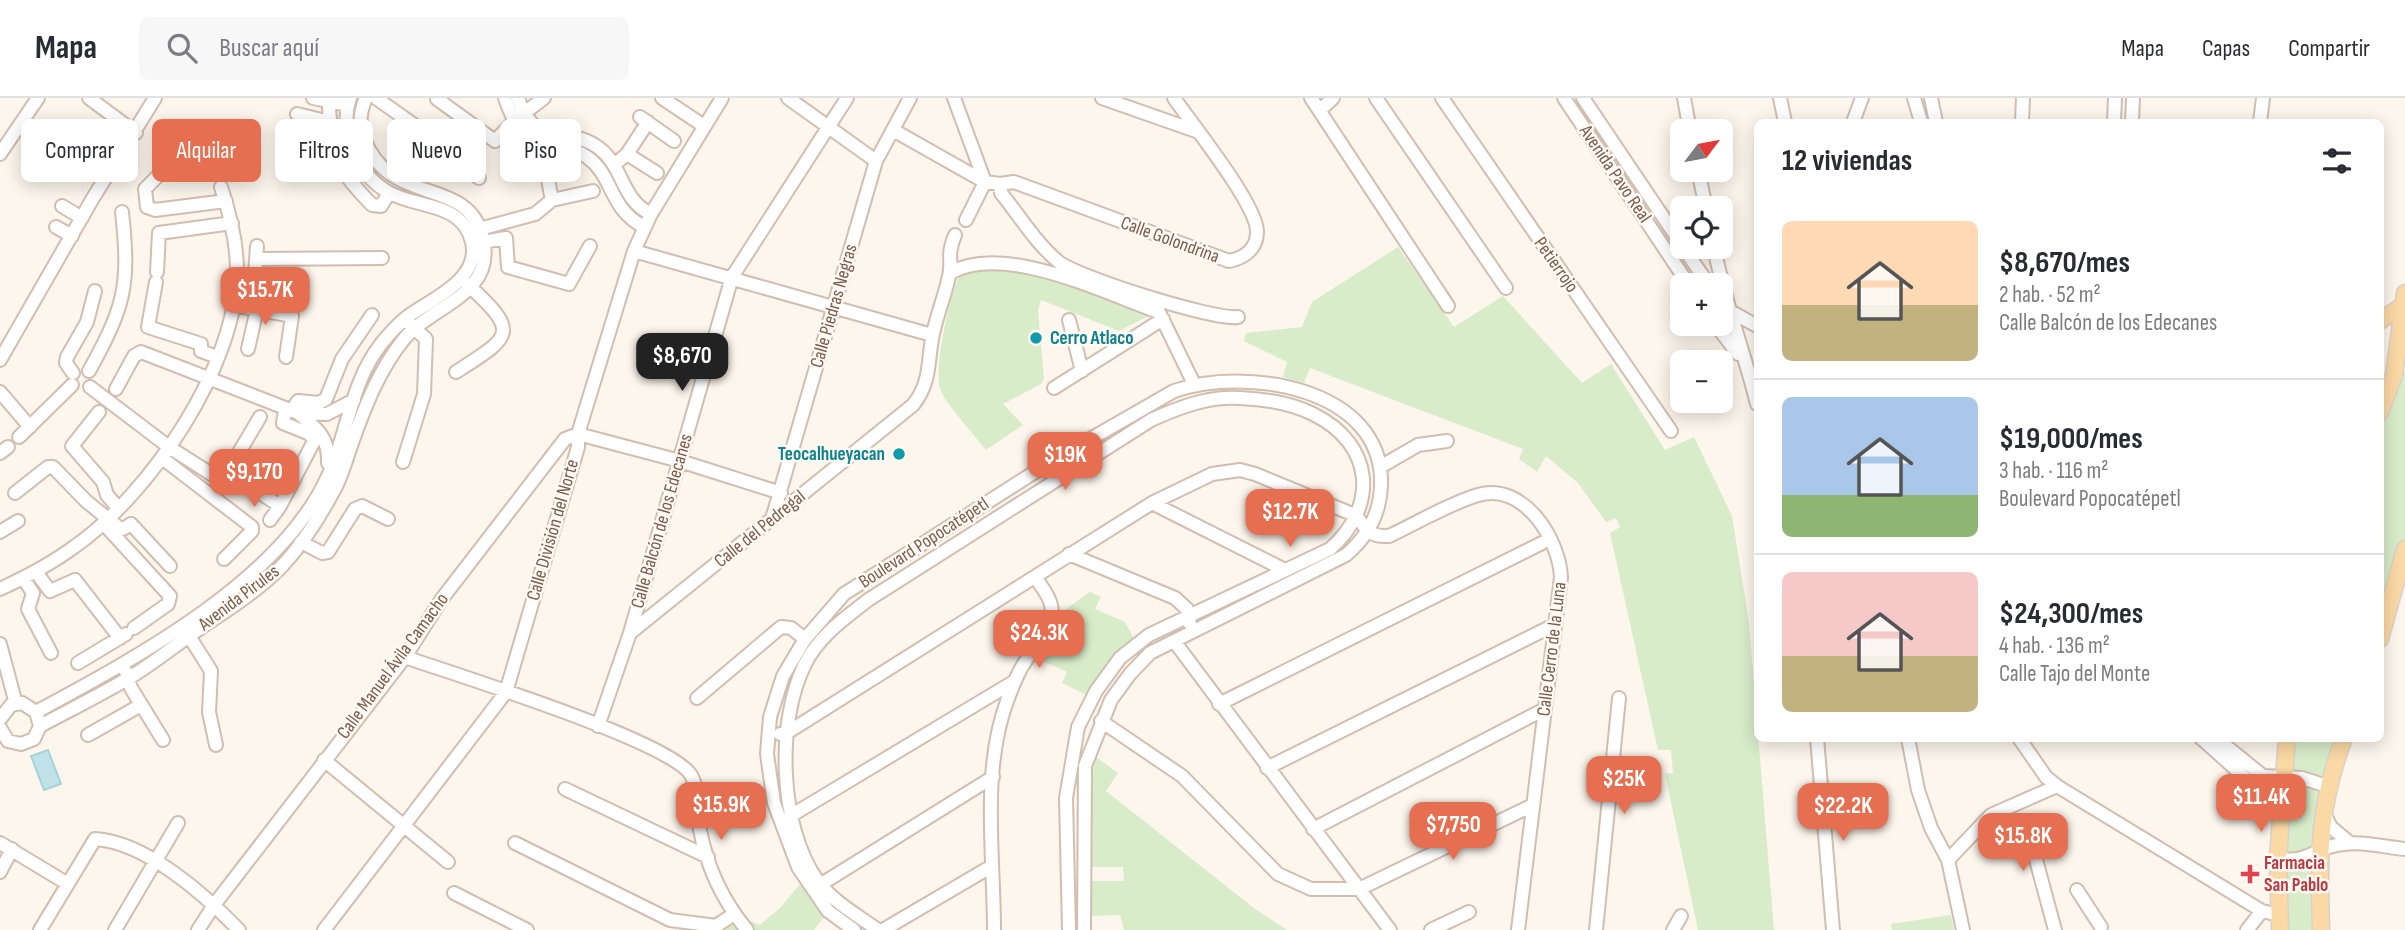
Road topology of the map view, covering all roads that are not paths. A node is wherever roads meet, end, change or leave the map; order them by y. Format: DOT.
graph roads {
  1 [pos="38,98"];
  2 [pos="89,98"];
  3 [pos="155,98"];
  4 [pos="313,98"];
  5 [pos="366,98"];
  6 [pos="376,98"];
  7 [pos="505,98"];
  8 [pos="518,98"];
  9 [pos="544,98"];
  10 [pos="662,98"];
  11 [pos="722,98"];
  12 [pos="788,98"];
  13 [pos="846,98"];
  14 [pos="910,98"];
  15 [pos="954,98"];
  16 [pos="1102,98"];
  17 [pos="1174,98"];
  18 [pos="1311,98"];
  19 [pos="1333,98"];
  20 [pos="1376,98"];
  21 [pos="1441,98"];
  22 [pos="1564,98"];
  23 [pos="1583,98"];
  24 [pos="1684,98"];
  25 [pos="1780,98"];
  26 [pos="1862,98"];
  27 [pos="2023,98"];
  28 [pos="2115,98"];
  29 [pos="2133,98"];
  30 [pos="2263,98"];
  31 [pos="437,99"];
  32 [pos="1915,100"];
  33 [pos="349,102"];
  34 [pos="1931,103"];
  35 [pos="329,108"];
  36 [pos="1320,110"];
  37 [pos="297,114"];
  38 [pos="519,117"];
  39 [pos="117,119"];
  40 [pos="318,119"];
  41 [pos="330,119"];
  42 [pos="406,119"];
  43 [pos="1688,119"];
  44 [pos="1784,119"];
  45 [pos="1854,119"];
  46 [pos="1920,119"];
  47 [pos="2022,119"];
  48 [pos="2114,119"];
  49 [pos="2132,119"];
  50 [pos="2260,119"];
  51 [pos="704,126"];
  52 [pos="828,126"];
  53 [pos="138,129"];
  54 [pos="893,130"];
  55 [pos="1196,131"];
  56 [pos="674,141"];
  57 [pos="0,154"];
  58 [pos="627,154"];
  59 [pos="876,161"];
  60 [pos="614,165"];
  61 [pos="657,173"];
  62 [pos="985,181"];
  63 [pos="105,182"];
  64 [pos="153,182"];
  65 [pos="351,182"];
  66 [pos="548,182"];
  67 [pos="1000,184"];
  68 [pos="221,187"];
  69 [pos="625,190"];
  70 [pos="593,191"];
  71 [pos="389,193"];
  72 [pos="612,197"];
  73 [pos="552,200"];
  74 [pos="226,201"];
  75 [pos="62,206"];
  76 [pos="122,212"];
  77 [pos="651,214"];
  78 [pos="82,218"];
  79 [pos="966,220"];
  80 [pos="232,223"];
  81 [pos="56,227"];
  82 [pos="644,227"];
  83 [pos="1670,227"];
  84 [pos="477,234"];
  85 [pos="956,235"];
  86 [pos="72,236"];
  87 [pos="590,246"];
  88 [pos="634,251"];
  89 [pos="382,258"];
  90 [pos="1717,259"];
  91 [pos="950,273"];
  92 [pos="1681,273"];
  93 [pos="732,277"];
  94 [pos="466,284"];
  95 [pos="1506,288"];
  96 [pos="235,290"];
  97 [pos="95,291"];
  98 [pos="1153,298"];
  99 [pos="2404,301"];
  100 [pos="233,304"];
  101 [pos="1448,306"];
  102 [pos="832,307"];
  103 [pos="257,309"];
  104 [pos="372,315"];
  105 [pos="1161,315"];
  106 [pos="1734,316"];
  107 [pos="1238,317"];
  108 [pos="2384,318"];
  109 [pos="405,319"];
  110 [pos="1069,320"];
  111 [pos="1754,325"];
  112 [pos="415,328"];
  113 [pos="932,335"];
  114 [pos="1724,336"];
  115 [pos="248,349"];
  116 [pos="217,357"];
  117 [pos="286,357"];
  118 [pos="1750,357"];
  119 [pos="0,360"];
  120 [pos="1082,370"];
  121 [pos="89,371"];
  122 [pos="456,372"];
  123 [pos="2393,375"];
  124 [pos="210,377"];
  125 [pos="73,379"];
  126 [pos="1209,382"];
  127 [pos="1194,384"];
  128 [pos="1754,384"];
  129 [pos="90,387"];
  130 [pos="1054,388"];
  131 [pos="116,389"];
  132 [pos="0,392"];
  133 [pos="1210,399"];
  134 [pos="354,400"];
  135 [pos="2384,401"];
  136 [pos="1145,405"];
  137 [pos="291,411"];
  138 [pos="99,412"];
  139 [pos="260,417"];
  140 [pos="1151,420"];
  141 [pos="30,427"];
  142 [pos="1671,431"];
  143 [pos="578,434"];
  144 [pos="19,437"];
  145 [pos="1447,441"];
  146 [pos="169,447"];
  147 [pos="162,458"];
  148 [pos="680,461"];
  149 [pos="403,462"];
  150 [pos="1380,467"];
  151 [pos="328,477"];
  152 [pos="247,484"];
  153 [pos="15,493"];
  154 [pos="781,493"];
  155 [pos="1152,503"];
  156 [pos="280,506"];
  157 [pos="118,508"];
  158 [pos="1357,516"];
  159 [pos="388,519"];
  160 [pos="772,519"];
  161 [pos="105,520"];
  162 [pos="270,520"];
  163 [pos="18,521"];
  164 [pos="0,531"];
  165 [pos="1367,532"];
  166 [pos="1550,539"];
  167 [pos="301,542"];
  168 [pos="2405,549"];
  169 [pos="1069,554"];
  170 [pos="225,559"];
  171 [pos="170,566"];
  172 [pos="1285,570"];
  173 [pos="37,572"];
  174 [pos="1035,577"];
  175 [pos="23,578"];
  176 [pos="0,589"];
  177 [pos="1187,617"];
  178 [pos="1554,625"];
  179 [pos="2384,625"];
  180 [pos="1192,631"];
  181 [pos="127,633"];
  182 [pos="630,633"];
  183 [pos="189,636"];
  184 [pos="805,639"];
  185 [pos="1143,640"];
  186 [pos="1174,641"];
  187 [pos="0,644"];
  188 [pos="1152,652"];
  189 [pos="51,653"];
  190 [pos="404,657"];
  191 [pos="78,663"];
  192 [pos="122,666"];
  193 [pos="130,678"];
  194 [pos="5,680"];
  195 [pos="1016,681"];
  196 [pos="506,692"];
  197 [pos="697,698"];
  198 [pos="1619,698"];
  199 [pos="16,704"];
  200 [pos="1219,704"];
  201 [pos="141,705"];
  202 [pos="1545,709"];
  203 [pos="36,712"];
  204 [pos="0,719"];
  205 [pos="1101,721"];
  206 [pos="40,726"];
  207 [pos="598,726"];
  208 [pos="1,733"];
  209 [pos="769,733"];
  210 [pos="785,734"];
  211 [pos="88,735"];
  212 [pos="163,740"];
  213 [pos="1817,742"];
  214 [pos="1909,742"];
  215 [pos="2022,742"];
  216 [pos="2205,742"];
  217 [pos="2221,742"];
  218 [pos="2287,742"];
  219 [pos="2343,742"];
  220 [pos="216,745"];
  221 [pos="324,760"];
  222 [pos="1267,768"];
  223 [pos="2284,776"];
  224 [pos="993,777"];
  225 [pos="2057,786"];
  226 [pos="2327,786"];
  227 [pos="565,789"];
  228 [pos="1533,805"];
  229 [pos="2280,809"];
  230 [pos="2323,812"];
  231 [pos="792,815"];
  232 [pos="1991,815"];
  233 [pos="178,823"];
  234 [pos="403,826"];
  235 [pos="1314,829"];
  236 [pos="515,843"];
  237 [pos="2350,843"];
  238 [pos="6,846"];
  239 [pos="2405,849"];
  240 [pos="2318,853"];
  241 [pos="708,857"];
  242 [pos="2278,858"];
  243 [pos="1948,860"];
  244 [pos="157,861"];
  245 [pos="448,862"];
  246 [pos="992,866"];
  247 [pos="0,872"];
  248 [pos="68,884"];
  249 [pos="817,887"];
  250 [pos="1359,889"];
  251 [pos="2077,890"];
  252 [pos="454,893"];
  253 [pos="214,905"];
  254 [pos="2262,911"];
  255 [pos="1469,912"];
  256 [pos="734,914"];
  257 [pos="1681,916"];
  258 [pos="2280,922"];
  259 [pos="2105,929"];
  260 [pos="40,930"];
  261 [pos="115,930"];
  262 [pos="198,930"];
  263 [pos="239,930"];
  264 [pos="324,930"];
  265 [pos="527,930"];
  266 [pos="747,930"];
  267 [pos="854,930"];
  268 [pos="881,930"];
  269 [pos="994,930"];
  270 [pos="1069,930"];
  271 [pos="1084,930"];
  272 [pos="1390,930"];
  273 [pos="1431,930"];
  274 [pos="1518,930"];
  275 [pos="1596,930"];
  276 [pos="1673,930"];
  277 [pos="1833,930"];
  278 [pos="1963,930"];
  279 [pos="2055,930"];
  280 [pos="2247,930"];
  281 [pos="2321,930"];
  1 -- 57 [label="street"];
  2 -- 39 [label="street"];
  3 -- 53 [label="street"];
  4 -- 33 [label="street"];
  5 -- 84 [label="street"];
  6 -- 42 [label="street"];
  7 -- 38 [label="street"];
  8 -- 38 [label="street"];
  9 -- 38 [label="street"];
  10 -- 51 [label="street"];
  11 -- 51 [label="street, Calle División del Norte"];
  12 -- 52 [label="street"];
  13 -- 52 [label="street, Calle Balcón de los Edecanes"];
  14 -- 54 [label="street, Calle Piedras Negras"];
  15 -- 62 [label="street"];
  16 -- 55 [label="street"];
  17 -- 55 [label="street, Calle Golondrina"];
  18 -- 36 [label="street"];
  19 -- 36 [label="street"];
  20 -- 95 [label="street"];
  21 -- 142 [label="street, Petierrojo"];
  22 -- 92 [label="street, Avenida Pavo Real"];
  23 -- 83 [label="street, Avenida Pavo Real"];
  24 -- 43 [label="street"];
  25 -- 44 [label="street"];
  26 -- 45 [label="street"];
  27 -- 47 [label="street"];
  28 -- 48 [label="street"];
  29 -- 49 [label="street"];
  30 -- 50 [label="street"];
  31 -- 38 [label="street"];
  32 -- 34 [label="street"];
  32 -- 46 [label="street"];
  33 -- 71 [label="street"];
  35 -- 41 [label="street"];
  36 -- 101 [label="street"];
  37 -- 40 [label="street"];
  38 -- 60 [label="street"];
  38 -- 72 [label="street"];
  51 -- 77 [label="street, Calle División del Norte"];
  52 -- 59 [label="street"];
  52 -- 93 [label="street, Calle Balcón de los Edecanes"];
  54 -- 59 [label="street, Calle Piedras Negras"];
  54 -- 62 [label="street, Calle Golondrina"];
  55 -- 67 [label="street, Calle Golondrina"];
  56 -- 58 [label="street"];
  58 -- 60 [label="street"];
  58 -- 61 [label="street"];
  59 -- 102 [label="street, Calle Piedras Negras"];
  60 -- 69 [label="street"];
  62 -- 67 [label="street, Calle Golondrina"];
  62 -- 79 [label="street"];
  63 -- 78 [label="street"];
  64 -- 74 [label="street"];
  65 -- 71 [label="street"];
  66 -- 73 [label="street"];
  67 -- 98 [label="street"];
  68 -- 74 [label="street"];
  69 -- 72 [label="street"];
  69 -- 77 [label="street"];
  70 -- 73 [label="street"];
  71 -- 84 [label="street"];
  72 -- 82 [label="street"];
  73 -- 84 [label="street"];
  74 -- 80 [label="street"];
  75 -- 78 [label="street"];
  76 -- 121 [label="street"];
  77 -- 82 [label="street, Calle División del Norte"];
  78 -- 86 [label="street"];
  80 -- 96 [label="street"];
  80 -- 116 [label="street"];
  81 -- 86 [label="street"];
  82 -- 88 [label="street, Calle División del Norte"];
  84 -- 87 [label="street"];
  84 -- 94 [label="street"];
  84 -- 94 [label="street"];
  85 -- 91 [label="street, Calle del Pedregal"];
  86 -- 119 [label="street"];
  88 -- 93 [label="street"];
  88 -- 143 [label="street, Calle División del Norte"];
  89 -- 96 [label="street"];
  90 -- 106 [label="street"];
  91 -- 105 [label="street"];
  91 -- 113 [label="street, Calle del Pedregal"];
  93 -- 102 [label="street"];
  93 -- 148 [label="street, Calle Balcón de los Edecanes"];
  94 -- 109 [label="street, Avenida Pirules"];
  94 -- 112 [label="street, Avenida Pirules"];
  94 -- 122 [label="street"];
  96 -- 100 [label="street"];
  97 -- 125 [label="street"];
  98 -- 105 [label="street"];
  98 -- 107 [label="street"];
  99 -- 108 [label="main road"];
  99 -- 123 [label="main road"];
  100 -- 103 [label="street"];
  100 -- 116 [label="street"];
  102 -- 113 [label="street"];
  102 -- 154 [label="street, Calle Piedras Negras"];
  103 -- 115 [label="street"];
  103 -- 117 [label="street"];
  104 -- 137 [label="street"];
  105 -- 120 [label="street"];
  105 -- 127 [label="street"];
  106 -- 111 [label="street"];
  106 -- 118 [label="street"];
  109 -- 112 [label="street"];
  109 -- 134 [label="street, Avenida Pirules"];
  110 -- 120 [label="street"];
  112 -- 149 [label="street"];
  112 -- 167 [label="street, Avenida Pirules"];
  113 -- 160 [label="street, Calle del Pedregal"];
  114 -- 118 [label="street"];
  116 -- 124 [label="street"];
  118 -- 128 [label="street"];
  120 -- 130 [label="street"];
  121 -- 125 [label="street"];
  121 -- 129 [label="street"];
  123 -- 135 [label="main road"];
  124 -- 131 [label="street"];
  124 -- 137 [label="street"];
  124 -- 146 [label="street"];
  125 -- 129 [label="street"];
  125 -- 141 [label="street"];
  126 -- 127 [label="street, Boulevard Popocatépetl"];
  126 -- 133 [label="street"];
  126 -- 150 [label="street, Boulevard Popocatépetl"];
  127 -- 136 [label="street, Boulevard Popocatépetl"];
  129 -- 146 [label="street"];
  132 -- 141 [label="street"];
  133 -- 140 [label="street, Boulevard Popocatépetl"];
  133 -- 158 [label="street, Boulevard Popocatépetl"];
  134 -- 137 [label="street"];
  134 -- 151 [label="street, Avenida Pirules"];
  136 -- 140 [label="street"];
  136 -- 184 [label="street, Boulevard Popocatépetl"];
  137 -- 151 [label="street"];
  137 -- 156 [label="street"];
  138 -- 157 [label="street"];
  139 -- 146 [label="street"];
  140 -- 210 [label="street, Boulevard Popocatépetl"];
  141 -- 144 [label="street"];
  143 -- 148 [label="street"];
  143 -- 190 [label="street, Calle Manuel Ávila Camacho"];
  143 -- 196 [label="street, Calle División del Norte"];
  145 -- 150 [label="street"];
  146 -- 147 [label="street"];
  147 -- 157 [label="street"];
  147 -- 170 [label="street"];
  148 -- 154 [label="street"];
  148 -- 182 [label="street, Calle Balcón de los Edecanes"];
  150 -- 165 [label="street, Boulevard Popocatépetl"];
  151 -- 192 [label="street, Avenida Pirules"];
  152 -- 156 [label="street"];
  153 -- 161 [label="street"];
  154 -- 160 [label="street, Calle Piedras Negras"];
  155 -- 158 [label="street"];
  155 -- 169 [label="street"];
  155 -- 172 [label="street"];
  156 -- 162 [label="street"];
  157 -- 161 [label="street"];
  158 -- 165 [label="street"];
  158 -- 172 [label="street, Boulevard Popocatépetl"];
  159 -- 167 [label="street"];
  160 -- 182 [label="street, Calle del Pedregal"];
  161 -- 171 [label="street"];
  161 -- 173 [label="street"];
  161 -- 181 [label="street"];
  163 -- 164 [label="street"];
  165 -- 166 [label="street, Calle Cerro de la Luna"];
  165 -- 180 [label="street, Boulevard Popocatépetl"];
  166 -- 178 [label="street, Calle Cerro de la Luna"];
  166 -- 200 [label="street"];
  167 -- 183 [label="street, Avenida Pirules"];
  168 -- 179 [label="main road"];
  169 -- 174 [label="street"];
  169 -- 177 [label="street"];
  172 -- 177 [label="street, Boulevard Popocatépetl"];
  173 -- 175 [label="street"];
  173 -- 181 [label="street"];
  174 -- 195 [label="street"];
  174 -- 210 [label="street"];
  175 -- 176 [label="street"];
  175 -- 189 [label="street"];
  177 -- 180 [label="street"];
  177 -- 185 [label="street, Boulevard Popocatépetl"];
  178 -- 202 [label="street, Calle Cerro de la Luna"];
  178 -- 222 [label="street"];
  180 -- 186 [label="street, Boulevard Popocatépetl"];
  181 -- 191 [label="street"];
  182 -- 207 [label="street, Calle Balcón de los Edecanes"];
  183 -- 193 [label="street, Avenida Pirules"];
  183 -- 220 [label="street"];
  184 -- 197 [label="street"];
  184 -- 209 [label="street, Boulevard Popocatépetl"];
  185 -- 188 [label="street"];
  185 -- 270 [label="street, Boulevard Popocatépetl"];
  186 -- 188 [label="street, Boulevard Popocatépetl"];
  186 -- 200 [label="street"];
  187 -- 194 [label="street"];
  188 -- 205 [label="street, Boulevard Popocatépetl"];
  190 -- 196 [label="street"];
  190 -- 221 [label="street, Calle Manuel Ávila Camacho"];
  192 -- 193 [label="street"];
  192 -- 203 [label="street, Avenida Pirules"];
  193 -- 201 [label="street"];
  193 -- 206 [label="street, Avenida Pirules"];
  194 -- 199 [label="street"];
  195 -- 224 [label="street"];
  195 -- 231 [label="street"];
  196 -- 207 [label="street"];
  196 -- 234 [label="street, Calle División del Norte"];
  198 -- 275 [label="street"];
  199 -- 203 [label="street"];
  199 -- 204 [label="street"];
  200 -- 222 [label="street"];
  201 -- 211 [label="street"];
  201 -- 212 [label="street"];
  202 -- 228 [label="street, Calle Cerro de la Luna"];
  202 -- 235 [label="street"];
  203 -- 206 [label="street"];
  205 -- 250 [label="street"];
  205 -- 271 [label="street, Boulevard Popocatépetl"];
  206 -- 208 [label="street, Avenida Pirules"];
  207 -- 241 [label="street"];
  209 -- 210 [label="street"];
  209 -- 249 [label="street, Boulevard Popocatépetl"];
  210 -- 231 [label="street, Boulevard Popocatépetl"];
  213 -- 277 [label="street"];
  214 -- 243 [label="street"];
  215 -- 225 [label="street"];
  216 -- 229 [label="street"];
  217 -- 223 [label="street"];
  218 -- 223 [label="main road"];
  219 -- 226 [label="main road"];
  221 -- 234 [label="street"];
  221 -- 253 [label="street, Calle Manuel Ávila Camacho"];
  222 -- 235 [label="street"];
  223 -- 226 [label="street"];
  223 -- 229 [label="main road"];
  224 -- 246 [label="street"];
  224 -- 249 [label="street"];
  225 -- 232 [label="street"];
  225 -- 254 [label="street"];
  226 -- 230 [label="main road"];
  227 -- 241 [label="street"];
  228 -- 250 [label="street"];
  228 -- 274 [label="street, Calle Cerro de la Luna"];
  229 -- 242 [label="main road"];
  230 -- 237 [label="street"];
  230 -- 240 [label="main road"];
  231 -- 249 [label="street, Boulevard Popocatépetl"];
  232 -- 243 [label="street"];
  232 -- 279 [label="street"];
  233 -- 244 [label="street"];
  234 -- 245 [label="street"];
  234 -- 264 [label="street, Calle División del Norte"];
  235 -- 250 [label="street"];
  236 -- 256 [label="street"];
  237 -- 239 [label="street"];
  237 -- 240 [label="street"];
  238 -- 247 [label="street"];
  238 -- 248 [label="street"];
  240 -- 242 [label="street"];
  240 -- 281 [label="main road"];
  241 -- 256 [label="street"];
  242 -- 258 [label="main road"];
  243 -- 278 [label="street"];
  244 -- 248 [label="street"];
  244 -- 253 [label="street"];
  244 -- 261 [label="street"];
  246 -- 268 [label="street"];
  246 -- 269 [label="street"];
  248 -- 260 [label="street"];
  249 -- 267 [label="street, Boulevard Popocatépetl"];
  249 -- 268 [label="street, Boulevard Popocatépetl"];
  250 -- 272 [label="street"];
  251 -- 259 [label="street"];
  252 -- 265 [label="street"];
  253 -- 262 [label="street, Calle Manuel Ávila Camacho"];
  253 -- 263 [label="street"];
  254 -- 258 [label="street"];
  254 -- 280 [label="street"];
  255 -- 273 [label="street"];
  256 -- 266 [label="street"];
  257 -- 276 [label="street"];
}
